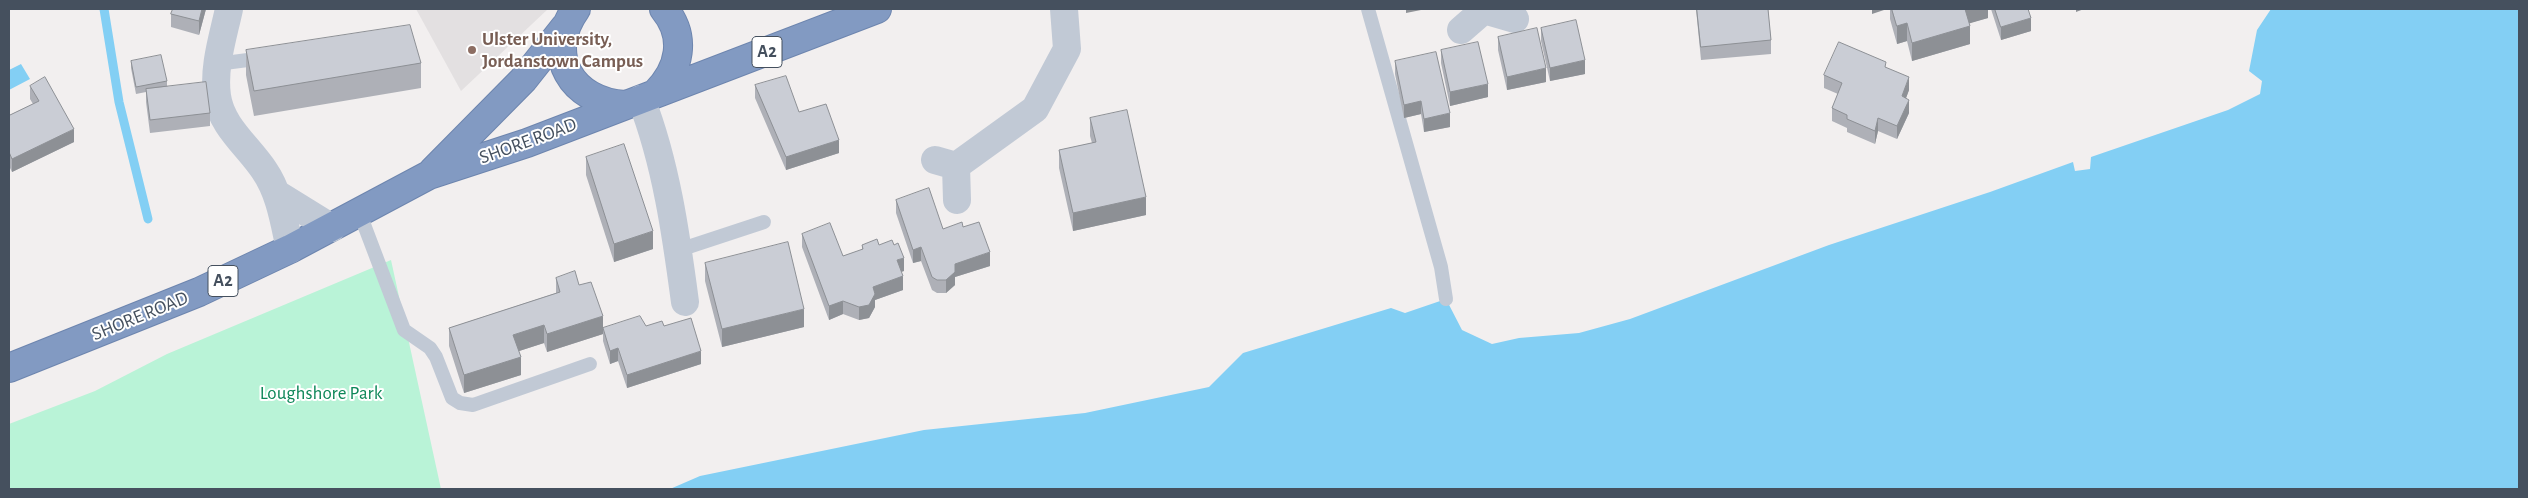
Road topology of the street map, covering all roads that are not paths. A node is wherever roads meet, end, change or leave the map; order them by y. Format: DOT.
graph roads {
  1 [pos="229,9"];
  2 [pos="664,9"];
  3 [pos="878,9"];
  4 [pos="1064,9"];
  5 [pos="1368,9"];
  6 [pos="1484,9"];
  7 [pos="570,16"];
  8 [pos="1515,19"];
  9 [pos="1461,30"];
  10 [pos="274,56"];
  11 [pos="217,64"];
  12 [pos="641,99"];
  13 [pos="429,175"];
  14 [pos="277,194"];
  15 [pos="957,200"];
  16 [pos="360,214"];
  17 [pos="764,222"];
  18 [pos="332,228"];
  19 [pos="290,249"];
  20 [pos="678,250"];
  21 [pos="1446,299"];
  22 [pos="685,302"];
  23 [pos="590,364"];
  24 [pos="9,368"];
  1 -- 11 [label="street"];
  2 -- 12 [label="highway, A2"];
  3 -- 12 [label="highway, SHORE ROAD / A2"];
  4 -- 15 [label="street"];
  5 -- 21 [label="lane"];
  6 -- 8 [label="street"];
  6 -- 9 [label="street"];
  7 -- 12 [label="highway, A2"];
  7 -- 13 [label="highway, SHORE ROAD / A2"];
  10 -- 11 [label="lane"];
  11 -- 14 [label="street"];
  12 -- 13 [label="highway, SHORE ROAD / A2"];
  12 -- 20 [label="street"];
  13 -- 16 [label="highway, SHORE ROAD / A2"];
  14 -- 18 [label="street"];
  14 -- 19 [label="street"];
  16 -- 18 [label="highway, SHORE ROAD / A2"];
  16 -- 23 [label="lane"];
  17 -- 20 [label="lane"];
  18 -- 19 [label="highway, SHORE ROAD / A2"];
  19 -- 24 [label="highway, SHORE ROAD / A2"];
  20 -- 22 [label="street"];
}
